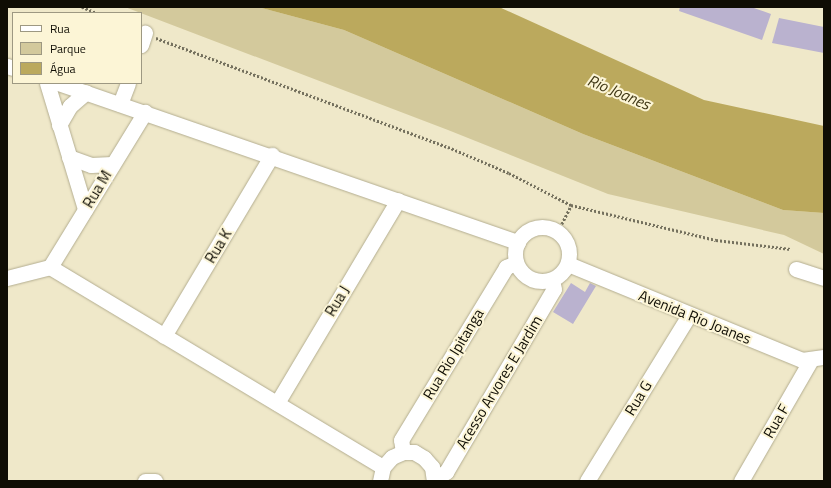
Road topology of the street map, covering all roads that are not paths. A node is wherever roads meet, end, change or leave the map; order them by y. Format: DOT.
graph roads {
  1 [pos="47,84"];
  2 [pos="61,84"];
  3 [pos="128,84"];
  4 [pos="86,92"];
  5 [pos="120,104"];
  6 [pos="145,112"];
  7 [pos="59,124"];
  8 [pos="272,155"];
  9 [pos="69,157"];
  10 [pos="112,164"];
  11 [pos="398,200"];
  12 [pos="85,209"];
  13 [pos="518,242"];
  14 [pos="516,263"];
  15 [pos="568,264"];
  16 [pos="50,267"];
  17 [pos="796,269"];
  18 [pos="7,278"];
  19 [pos="824,278"];
  20 [pos="552,280"];
  21 [pos="689,314"];
  22 [pos="164,336"];
  23 [pos="818,359"];
  24 [pos="277,403"];
  25 [pos="403,452"];
  26 [pos="382,474"];
  27 [pos="435,479"];
  28 [pos="145,481"];
  29 [pos="155,481"];
  30 [pos="587,481"];
  31 [pos="741,481"];
  1 -- 7 [label="street"];
  2 -- 4 [label="street"];
  3 -- 5 [label="street"];
  4 -- 5 [label="street"];
  4 -- 7 [label="street"];
  5 -- 6 [label="street"];
  6 -- 8 [label="street"];
  6 -- 10 [label="street, Rua M"];
  7 -- 9 [label="street"];
  8 -- 11 [label="street"];
  8 -- 22 [label="street, Rua K"];
  9 -- 10 [label="street"];
  9 -- 12 [label="street"];
  10 -- 12 [label="street, Rua M"];
  11 -- 13 [label="street"];
  11 -- 24 [label="street, Rua J"];
  12 -- 16 [label="street, Rua M"];
  13 -- 14 [label="street"];
  13 -- 15 [label="street"];
  14 -- 20 [label="street"];
  14 -- 25 [label="street, Rua Rio Ipitanga"];
  15 -- 20 [label="street"];
  15 -- 21 [label="street, Avenida Rio Joanes"];
  16 -- 18 [label="street"];
  16 -- 22 [label="street"];
  17 -- 19 [label="street"];
  20 -- 27 [label="street, Acesso Arvores E Jardim"];
  21 -- 23 [label="street, Avenida Rio Joanes"];
  21 -- 30 [label="street, Rua G"];
  22 -- 24 [label="street"];
  23 -- 31 [label="street, Rua F"];
  24 -- 26 [label="street"];
  25 -- 26 [label="street"];
  25 -- 27 [label="street"];
  28 -- 29 [label="street"];
}
